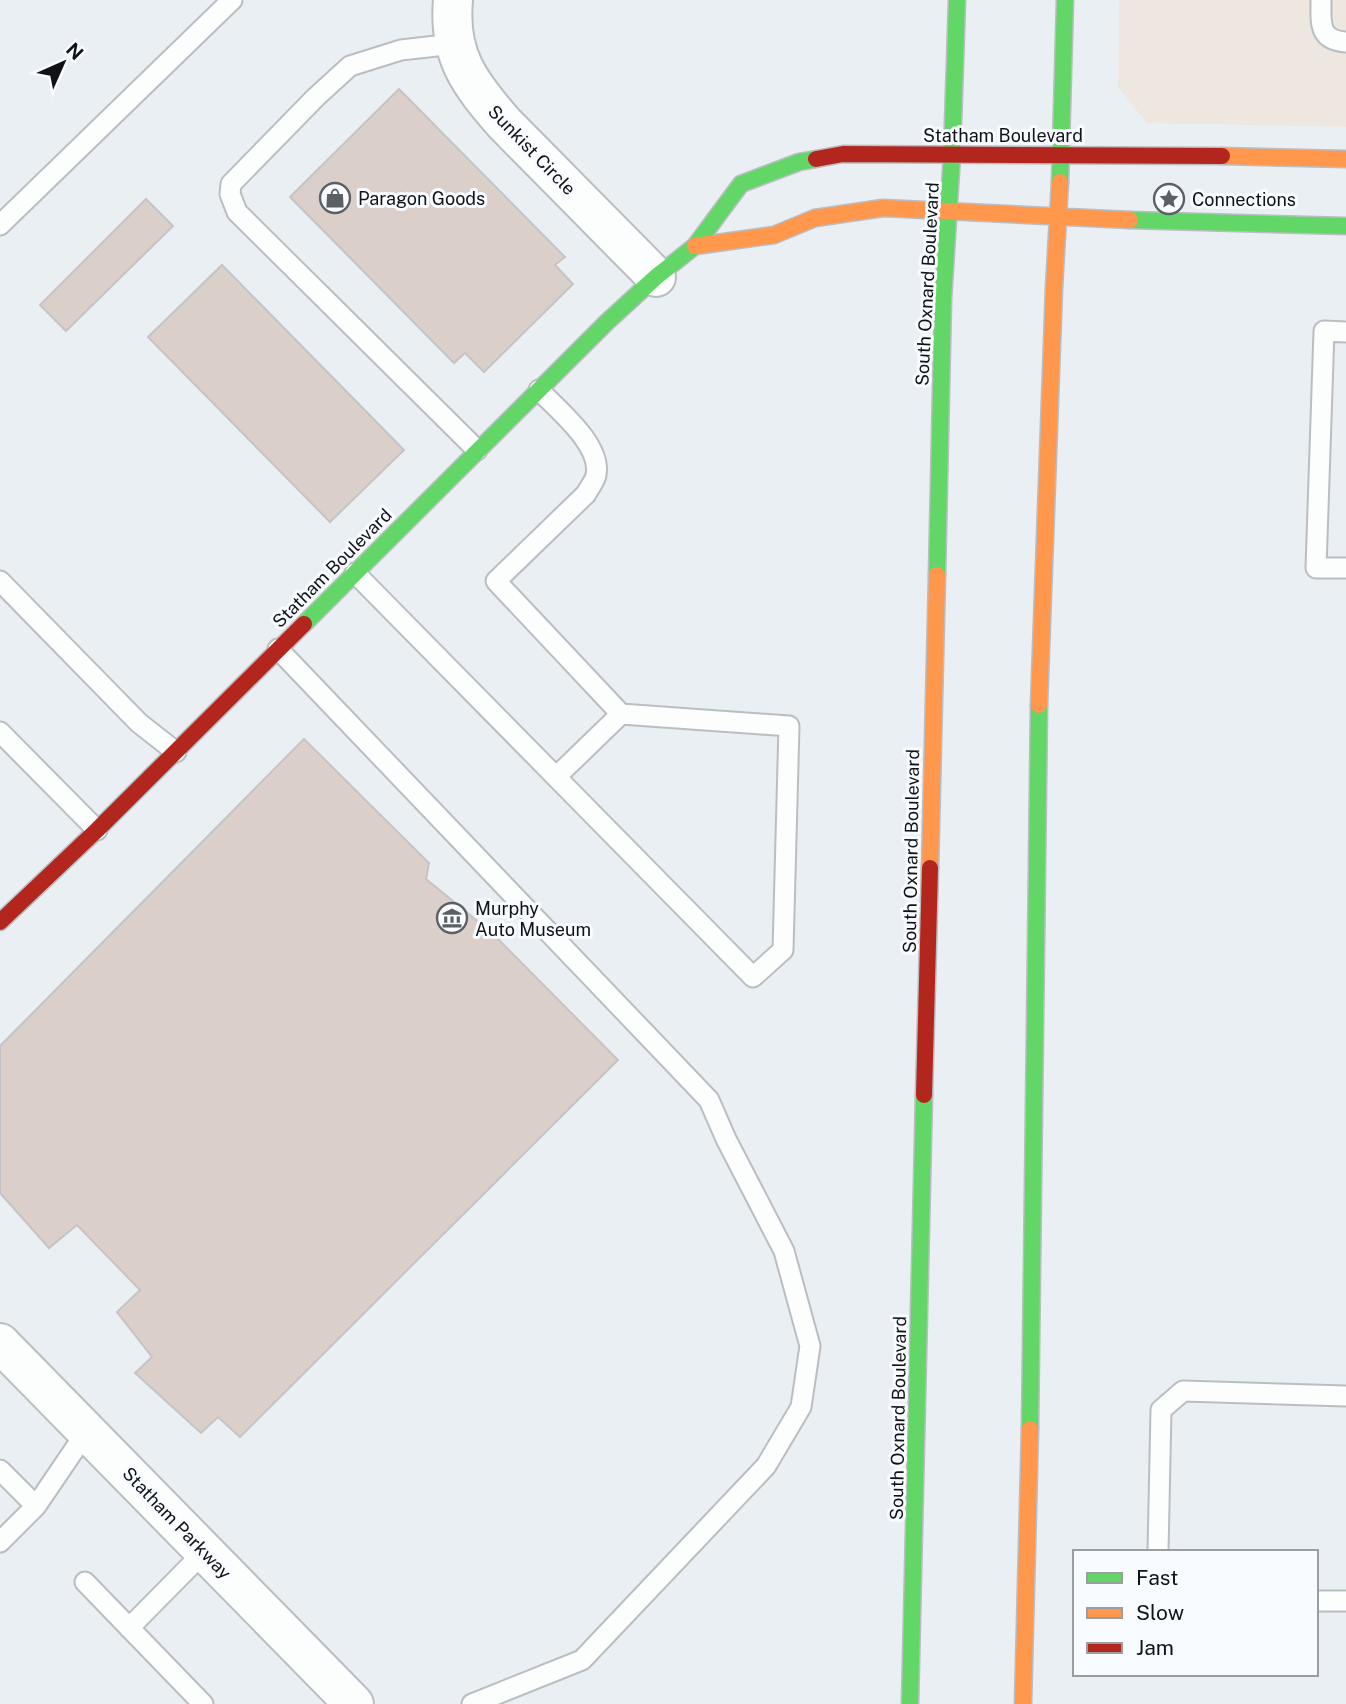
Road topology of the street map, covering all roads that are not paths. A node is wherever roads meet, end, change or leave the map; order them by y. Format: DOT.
graph roads {
  1 [pos="232,0"];
  2 [pos="452,0"];
  3 [pos="957,0"];
  4 [pos="1065,0"];
  5 [pos="1321,0"];
  6 [pos="1346,42"];
  7 [pos="454,44"];
  8 [pos="1062,154"];
  9 [pos="952,155"];
  10 [pos="1346,159"];
  11 [pos="949,211"];
  12 [pos="1059,218"];
  13 [pos="0,226"];
  14 [pos="1346,226"];
  15 [pos="695,246"];
  16 [pos="656,277"];
  17 [pos="1346,332"];
  18 [pos="539,390"];
  19 [pos="477,450"];
  20 [pos="1346,568"];
  21 [pos="355,573"];
  22 [pos="0,581"];
  23 [pos="278,649"];
  24 [pos="621,714"];
  25 [pos="0,732"];
  26 [pos="176,752"];
  27 [pos="556,777"];
  28 [pos="97,830"];
  29 [pos="0,922"];
  30 [pos="0,1343"];
  31 [pos="1346,1396"];
  32 [pos="87,1431"];
  33 [pos="0,1470"];
  34 [pos="36,1506"];
  35 [pos="0,1542"];
  36 [pos="1158,1550"];
  37 [pos="205,1551"];
  38 [pos="85,1581"];
  39 [pos="1318,1601"];
  40 [pos="1346,1601"];
  41 [pos="129,1628"];
  42 [pos="203,1704"];
  43 [pos="354,1704"];
  44 [pos="472,1704"];
  45 [pos="910,1704"];
  46 [pos="1023,1704"];
  1 -- 13 [label="lane"];
  2 -- 7 [label="street, Sunkist Circle"];
  3 -- 9 [label="main road, South Oxnard Boulevard"];
  4 -- 8 [label="main road"];
  5 -- 6 [label="lane"];
  7 -- 16 [label="street, Sunkist Circle"];
  7 -- 19 [label="lane"];
  8 -- 9 [label="main road, Statham Boulevard"];
  8 -- 10 [label="main road, Statham Boulevard"];
  8 -- 12 [label="main road"];
  9 -- 11 [label="main road, South Oxnard Boulevard"];
  9 -- 15 [label="main road, Statham Boulevard"];
  11 -- 12 [label="main road, Statham Boulevard"];
  11 -- 15 [label="main road, Statham Boulevard"];
  11 -- 45 [label="main road, South Oxnard Boulevard"];
  12 -- 14 [label="main road, Statham Boulevard"];
  12 -- 46 [label="main road"];
  15 -- 16 [label="main road, Statham Boulevard"];
  16 -- 18 [label="main road, Statham Boulevard"];
  17 -- 20 [label="lane"];
  18 -- 19 [label="main road, Statham Boulevard"];
  18 -- 24 [label="lane"];
  19 -- 21 [label="main road, Statham Boulevard"];
  21 -- 23 [label="main road, Statham Boulevard"];
  21 -- 27 [label="lane"];
  22 -- 26 [label="lane"];
  23 -- 26 [label="main road, Statham Boulevard"];
  23 -- 44 [label="lane"];
  24 -- 27 [label="lane"];
  24 -- 27 [label="lane"];
  25 -- 28 [label="lane"];
  26 -- 28 [label="main road, Statham Boulevard"];
  28 -- 29 [label="main road, Statham Boulevard"];
  30 -- 32 [label="street, Statham Parkway"];
  31 -- 36 [label="lane"];
  32 -- 34 [label="lane"];
  32 -- 37 [label="street, Statham Parkway"];
  33 -- 34 [label="lane"];
  34 -- 35 [label="lane"];
  37 -- 41 [label="lane"];
  37 -- 43 [label="street, Statham Parkway"];
  38 -- 41 [label="lane"];
  39 -- 40 [label="lane"];
  41 -- 42 [label="lane"];
}
